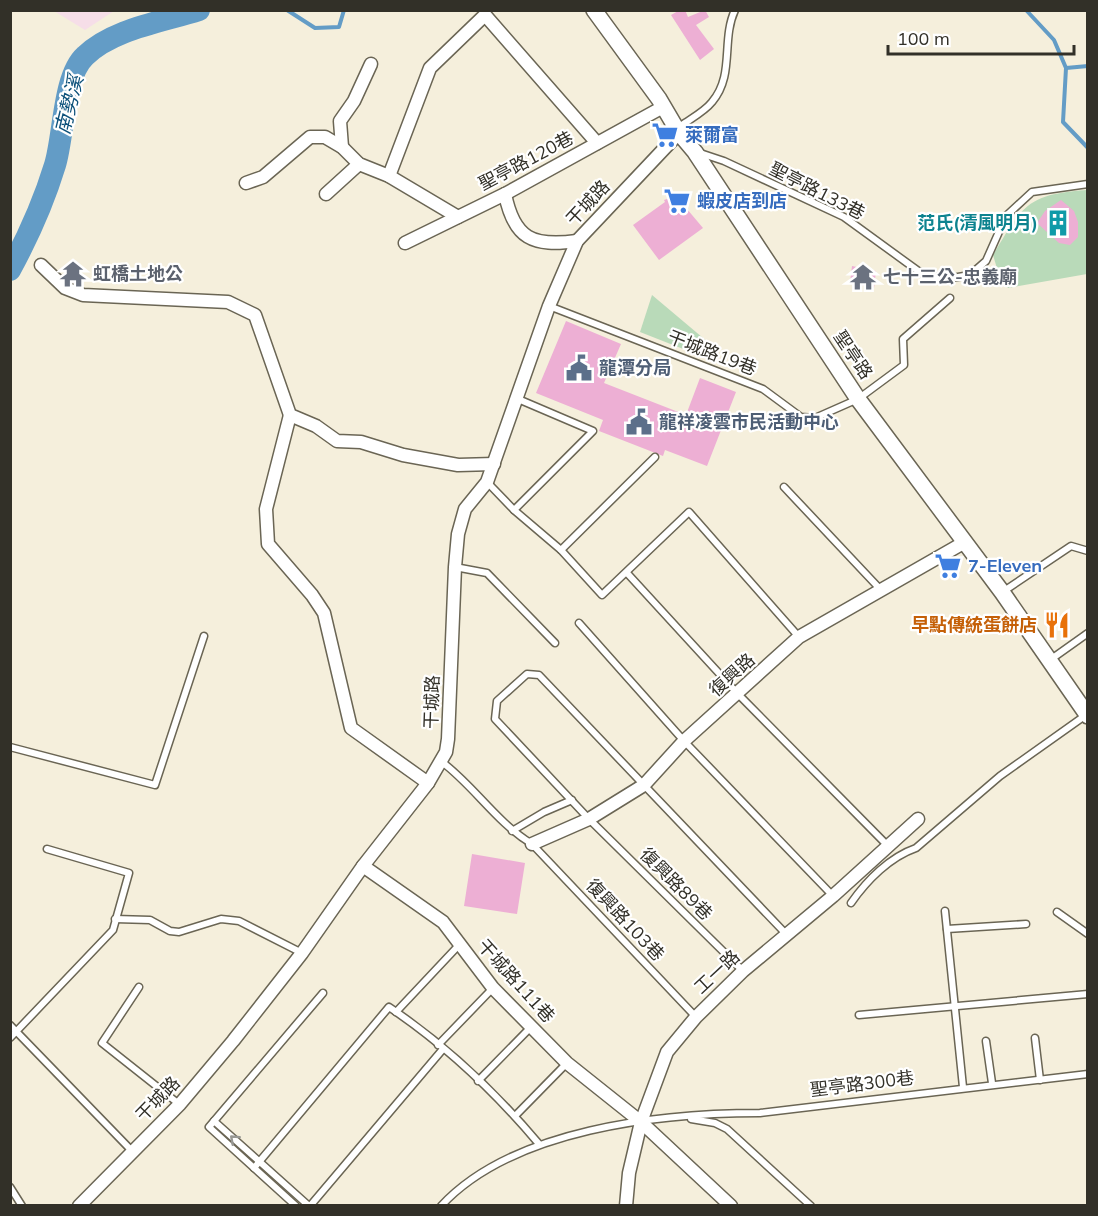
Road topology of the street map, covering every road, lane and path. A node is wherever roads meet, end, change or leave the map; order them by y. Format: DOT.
graph roads {
  1 [pos="594,10"];
  2 [pos="735,10"];
  3 [pos="371,64"];
  4 [pos="663,107"];
  5 [pos="679,133"];
  6 [pos="597,143"];
  7 [pos="342,147"];
  8 [pos="695,152"];
  9 [pos="359,164"];
  10 [pos="389,176"];
  11 [pos="246,183"];
  12 [pos="1088,184"];
  13 [pos="326,194"];
  14 [pos="505,194"];
  15 [pos="458,217"];
  16 [pos="577,241"];
  17 [pos="405,243"];
  18 [pos="41,265"];
  19 [pos="950,298"];
  20 [pos="549,306"];
  21 [pos="518,399"];
  22 [pos="858,399"];
  23 [pos="290,415"];
  24 [pos="655,457"];
  25 [pos="494,464"];
  26 [pos="487,482"];
  27 [pos="784,487"];
  28 [pos="514,510"];
  29 [pos="965,542"];
  30 [pos="561,550"];
  31 [pos="1088,551"];
  32 [pos="455,567"];
  33 [pos="627,573"];
  34 [pos="880,589"];
  35 [pos="1002,592"];
  36 [pos="579,623"];
  37 [pos="1088,633"];
  38 [pos="204,636"];
  39 [pos="799,637"];
  40 [pos="555,643"];
  41 [pos="1050,660"];
  42 [pos="738,694"];
  43 [pos="1087,715"];
  44 [pos="684,741"];
  45 [pos="10,747"];
  46 [pos="442,762"];
  47 [pos="428,783"];
  48 [pos="645,785"];
  49 [pos="572,800"];
  50 [pos="589,819"];
  51 [pos="918,819"];
  52 [pos="512,831"];
  53 [pos="532,844"];
  54 [pos="889,848"];
  55 [pos="47,849"];
  56 [pos="363,866"];
  57 [pos="833,897"];
  58 [pos="851,903"];
  59 [pos="945,911"];
  60 [pos="1057,912"];
  61 [pos="116,919"];
  62 [pos="1026,924"];
  63 [pos="947,929"];
  64 [pos="1088,934"];
  65 [pos="786,935"];
  66 [pos="459,945"];
  67 [pos="302,953"];
  68 [pos="743,971"];
  69 [pos="139,987"];
  70 [pos="493,988"];
  71 [pos="322,993"];
  72 [pos="1088,994"];
  73 [pos="956,1005"];
  74 [pos="396,1011"];
  75 [pos="859,1015"];
  76 [pos="696,1017"];
  77 [pos="10,1025"];
  78 [pos="531,1026"];
  79 [pos="17,1031"];
  80 [pos="10,1038"];
  81 [pos="1035,1038"];
  82 [pos="986,1041"];
  83 [pos="440,1047"];
  84 [pos="567,1063"];
  85 [pos="1088,1074"];
  86 [pos="1040,1080"];
  87 [pos="478,1081"];
  88 [pos="992,1083"];
  89 [pos="963,1087"];
  90 [pos="180,1104"];
  91 [pos="515,1116"];
  92 [pos="685,1118"];
  93 [pos="214,1121"];
  94 [pos="641,1122"];
  95 [pos="539,1144"];
  96 [pos="132,1151"];
  97 [pos="260,1161"];
  98 [pos="254,1168"];
  99 [pos="10,1187"];
  100 [pos="22,1206"];
  101 [pos="79,1206"];
  102 [pos="296,1206"];
  103 [pos="310,1206"];
  104 [pos="441,1206"];
  105 [pos="626,1206"];
  106 [pos="731,1206"];
  107 [pos="812,1206"];
  1 -- 4 [label="street, 聖亭路"];
  2 -- 5 [label="lane"];
  3 -- 7 [label="street"];
  4 -- 5 [label="street, 聖亭路"];
  4 -- 6 [label="street, 聖亭路120巷"];
  5 -- 8 [label="street, 聖亭路"];
  5 -- 16 [label="street, 干城路"];
  6 -- 10 [label="street"];
  6 -- 14 [label="street, 聖亭路120巷"];
  7 -- 9 [label="street"];
  7 -- 11 [label="street"];
  8 -- 12 [label="lane, 聖亭路133巷"];
  8 -- 22 [label="street, 聖亭路"];
  9 -- 10 [label="street"];
  9 -- 13 [label="street"];
  10 -- 15 [label="street"];
  14 -- 15 [label="street, 聖亭路120巷"];
  14 -- 16 [label="street"];
  15 -- 17 [label="street, 聖亭路120巷"];
  16 -- 20 [label="street, 干城路"];
  18 -- 23 [label="street"];
  19 -- 22 [label="lane, 干城路19巷"];
  20 -- 21 [label="street, 干城路"];
  20 -- 22 [label="lane, 干城路19巷"];
  21 -- 25 [label="street, 干城路"];
  21 -- 28 [label="lane"];
  22 -- 29 [label="street, 聖亭路"];
  23 -- 25 [label="street"];
  23 -- 47 [label="street"];
  24 -- 30 [label="lane"];
  25 -- 26 [label="street, 干城路"];
  26 -- 28 [label="lane"];
  26 -- 32 [label="street, 干城路"];
  27 -- 34 [label="lane"];
  28 -- 30 [label="lane"];
  29 -- 34 [label="street, 復興路"];
  29 -- 35 [label="street, 聖亭路"];
  30 -- 33 [label="lane"];
  31 -- 35 [label="lane"];
  32 -- 40 [label="lane"];
  32 -- 46 [label="street, 干城路"];
  33 -- 39 [label="lane"];
  33 -- 42 [label="lane"];
  34 -- 39 [label="street, 復興路"];
  35 -- 41 [label="street, 聖亭路"];
  36 -- 44 [label="lane"];
  37 -- 41 [label="lane"];
  38 -- 45 [label="lane"];
  39 -- 42 [label="street, 復興路"];
  41 -- 43 [label="street, 聖亭路"];
  42 -- 44 [label="street, 復興路"];
  42 -- 54 [label="lane"];
  43 -- 58 [label="lane"];
  44 -- 48 [label="street, 復興路"];
  44 -- 57 [label="lane"];
  46 -- 47 [label="street, 干城路"];
  46 -- 52 [label="lane, 復興路103巷"];
  47 -- 56 [label="street, 干城路"];
  48 -- 49 [label="lane, 復興路89巷"];
  48 -- 50 [label="street, 復興路"];
  48 -- 65 [label="lane"];
  49 -- 50 [label="lane, 復興路89巷"];
  49 -- 52 [label="lane"];
  50 -- 53 [label="street, 復興路"];
  50 -- 68 [label="lane, 復興路89巷"];
  51 -- 54 [label="street, 工一路"];
  52 -- 53 [label="lane, 復興路103巷"];
  53 -- 76 [label="lane, 復興路103巷"];
  54 -- 57 [label="street, 工一路"];
  55 -- 61 [label="lane"];
  56 -- 66 [label="street, 干城路111巷"];
  56 -- 67 [label="street, 干城路"];
  57 -- 65 [label="street, 工一路"];
  59 -- 63 [label="lane"];
  60 -- 64 [label="lane"];
  61 -- 67 [label="lane"];
  61 -- 79 [label="lane"];
  62 -- 63 [label="lane"];
  63 -- 73 [label="lane"];
  65 -- 68 [label="street, 工一路"];
  66 -- 70 [label="street, 干城路111巷"];
  66 -- 74 [label="lane"];
  67 -- 90 [label="street, 干城路"];
  68 -- 76 [label="street, 工一路"];
  69 -- 90 [label="lane"];
  70 -- 78 [label="street, 干城路111巷"];
  70 -- 83 [label="lane"];
  71 -- 93 [label="lane"];
  72 -- 73 [label="lane"];
  73 -- 75 [label="lane"];
  73 -- 89 [label="lane"];
  74 -- 83 [label="lane"];
  74 -- 97 [label="lane"];
  76 -- 94 [label="street, 工一路"];
  77 -- 79 [label="lane"];
  78 -- 84 [label="street, 干城路111巷"];
  78 -- 87 [label="lane"];
  79 -- 80 [label="lane"];
  79 -- 96 [label="lane"];
  81 -- 86 [label="lane"];
  82 -- 88 [label="lane"];
  83 -- 87 [label="lane"];
  83 -- 103 [label="lane"];
  84 -- 91 [label="lane"];
  84 -- 94 [label="street, 干城路111巷"];
  85 -- 86 [label="lane, 聖亭路300巷"];
  86 -- 88 [label="lane, 聖亭路300巷"];
  87 -- 91 [label="lane"];
  88 -- 89 [label="lane, 聖亭路300巷"];
  89 -- 92 [label="lane, 聖亭路300巷"];
  90 -- 96 [label="street, 干城路"];
  91 -- 95 [label="lane"];
  92 -- 94 [label="lane, 聖亭路300巷"];
  92 -- 107 [label="lane"];
  97 -- 93 [label="lane, one-way"];
  93 -- 98 [label="lane"];
  94 -- 95 [label="lane, 聖亭路300巷"];
  94 -- 105 [label="street, 工一路"];
  94 -- 106 [label="street, 干城路111巷"];
  95 -- 104 [label="lane, 聖亭路300巷"];
  96 -- 101 [label="street, 干城路"];
  97 -- 98 [label="lane"];
  97 -- 103 [label="lane"];
  98 -- 102 [label="lane"];
  99 -- 100 [label="lane"];
}
